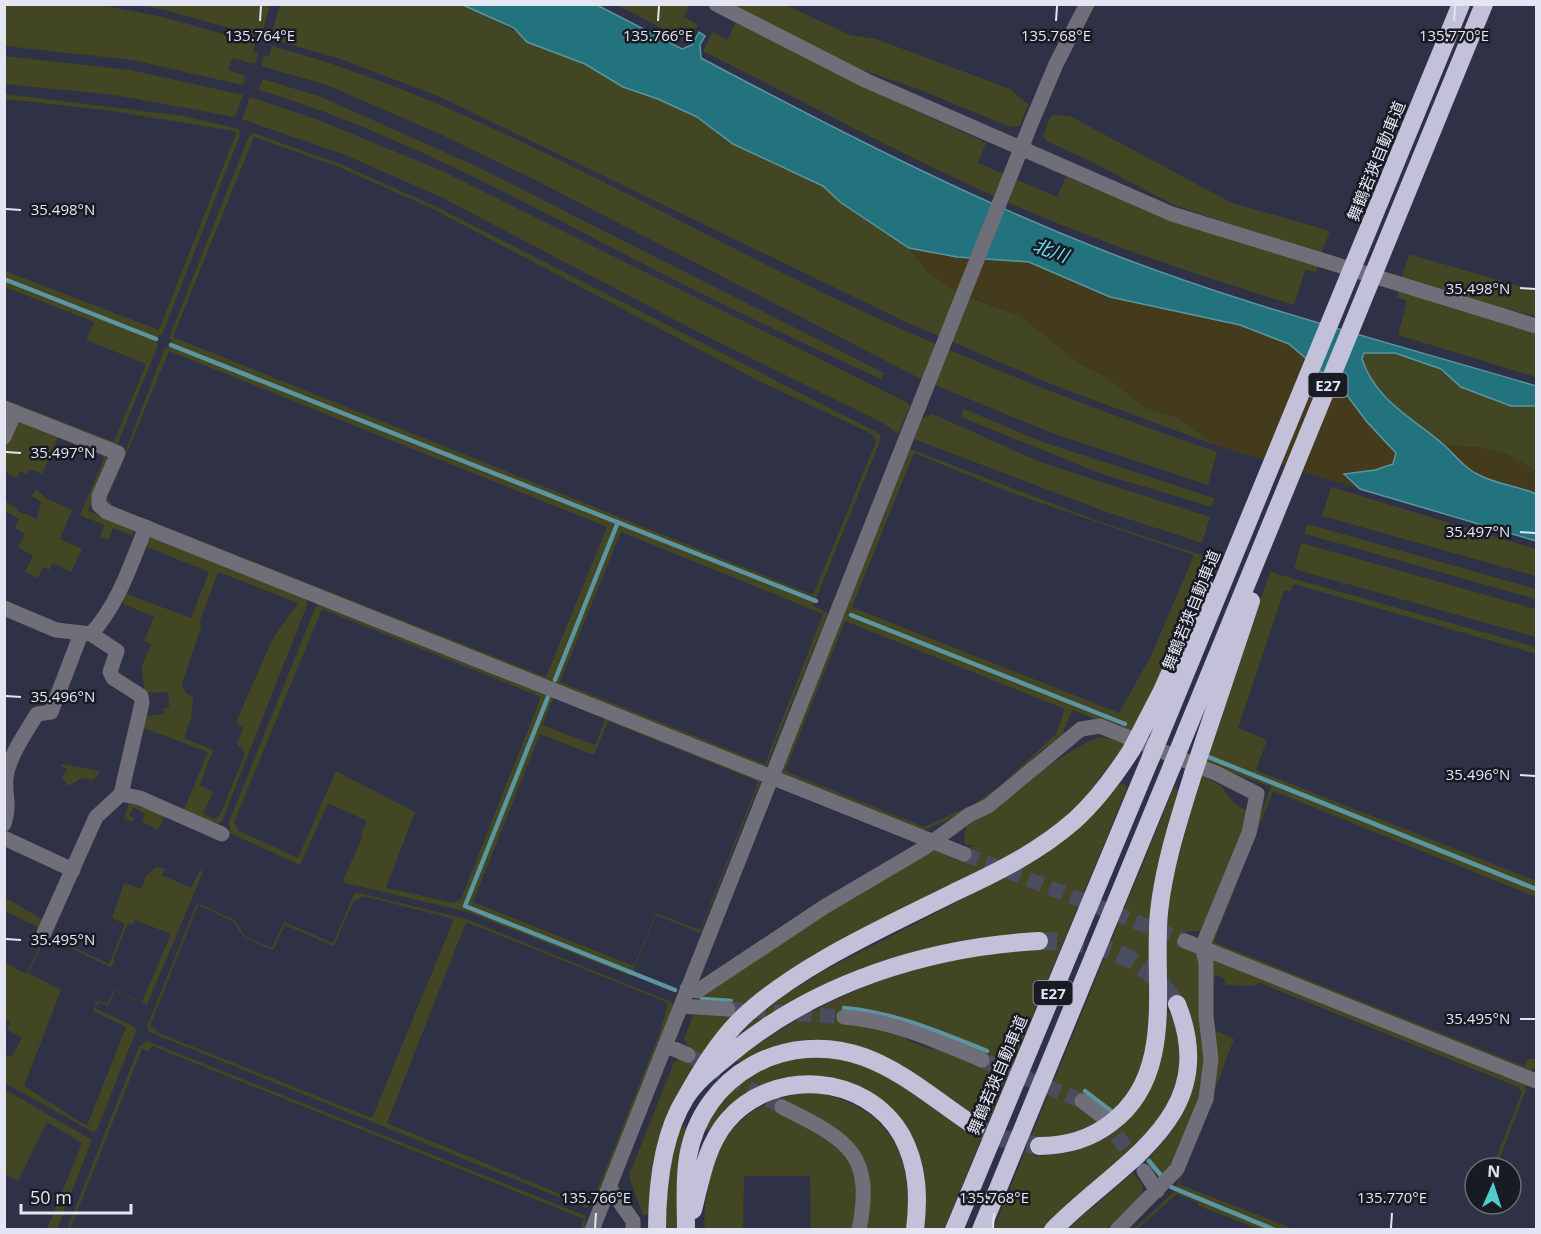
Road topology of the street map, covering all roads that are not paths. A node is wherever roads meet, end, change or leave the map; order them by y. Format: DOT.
graph roads {
  1 [pos="716,4"];
  2 [pos="1088,4"];
  3 [pos="1461,4"];
  4 [pos="1484,4"];
  5 [pos="1018,155"];
  6 [pos="1536,326"];
  7 [pos="1313,366"];
  8 [pos="10,410"];
  9 [pos="4,437"];
  10 [pos="1304,442"];
  11 [pos="146,527"];
  12 [pos="4,608"];
  13 [pos="86,634"];
  14 [pos="771,777"];
  15 [pos="121,794"];
  16 [pos="4,824"];
  17 [pos="222,834"];
  18 [pos="4,838"];
  19 [pos="932,841"];
  20 [pos="964,854"];
  21 [pos="73,870"];
  22 [pos="44,933"];
  23 [pos="1039,941"];
  24 [pos="1185,941"];
  25 [pos="1202,947"];
  26 [pos="687,989"];
  27 [pos="1177,1004"];
  28 [pos="681,1006"];
  29 [pos="728,1009"];
  30 [pos="844,1017"];
  31 [pos="665,1045"];
  32 [pos="688,1055"];
  33 [pos="982,1060"];
  34 [pos="1536,1081"];
  35 [pos="686,1097"];
  36 [pos="1082,1101"];
  37 [pos="782,1107"];
  38 [pos="1102,1117"];
  39 [pos="976,1127"];
  40 [pos="1038,1146"];
  41 [pos="1143,1171"];
  42 [pos="609,1187"];
  43 [pos="1157,1191"];
  44 [pos="592,1230"];
  45 [pos="633,1230"];
  46 [pos="657,1230"];
  47 [pos="687,1230"];
  48 [pos="859,1230"];
  49 [pos="915,1230"];
  50 [pos="954,1230"];
  51 [pos="981,1230"];
  52 [pos="1053,1230"];
  53 [pos="1117,1230"];
  1 -- 5 [label="street"];
  2 -- 5 [label="street"];
  3 -- 7 [label="highway, 舞鶴若狭自動車道 / E27, bridge"];
  4 -- 10 [label="highway, E27, bridge"];
  5 -- 6 [label="street"];
  5 -- 14 [label="street"];
  7 -- 35 [label="highway, bridge"];
  7 -- 50 [label="highway, 舞鶴若狭自動車道 / E27, bridge"];
  8 -- 9 [label="street"];
  8 -- 11 [label="street"];
  10 -- 40 [label="highway, bridge"];
  10 -- 51 [label="highway, E27, bridge"];
  11 -- 13 [label="street"];
  11 -- 14 [label="street"];
  12 -- 13 [label="street"];
  13 -- 15 [label="street"];
  13 -- 16 [label="street"];
  14 -- 19 [label="street"];
  14 -- 26 [label="street"];
  15 -- 17 [label="street"];
  15 -- 21 [label="street"];
  18 -- 21 [label="street"];
  19 -- 20 [label="street"];
  19 -- 25 [label="street"];
  19 -- 26 [label="street"];
  21 -- 22 [label="street"];
  23 -- 35 [label="highway"];
  24 -- 25 [label="street"];
  25 -- 34 [label="street"];
  25 -- 43 [label="street"];
  26 -- 28 [label="street"];
  27 -- 52 [label="highway"];
  28 -- 29 [label="street"];
  28 -- 31 [label="street"];
  30 -- 33 [label="street"];
  31 -- 32 [label="street"];
  31 -- 42 [label="street"];
  35 -- 46 [label="highway"];
  36 -- 38 [label="street"];
  37 -- 48 [label="street"];
  39 -- 47 [label="highway"];
  41 -- 43 [label="street"];
  42 -- 44 [label="street"];
  42 -- 45 [label="street"];
  43 -- 53 [label="street"];
  47 -- 49 [label="highway"];
}
